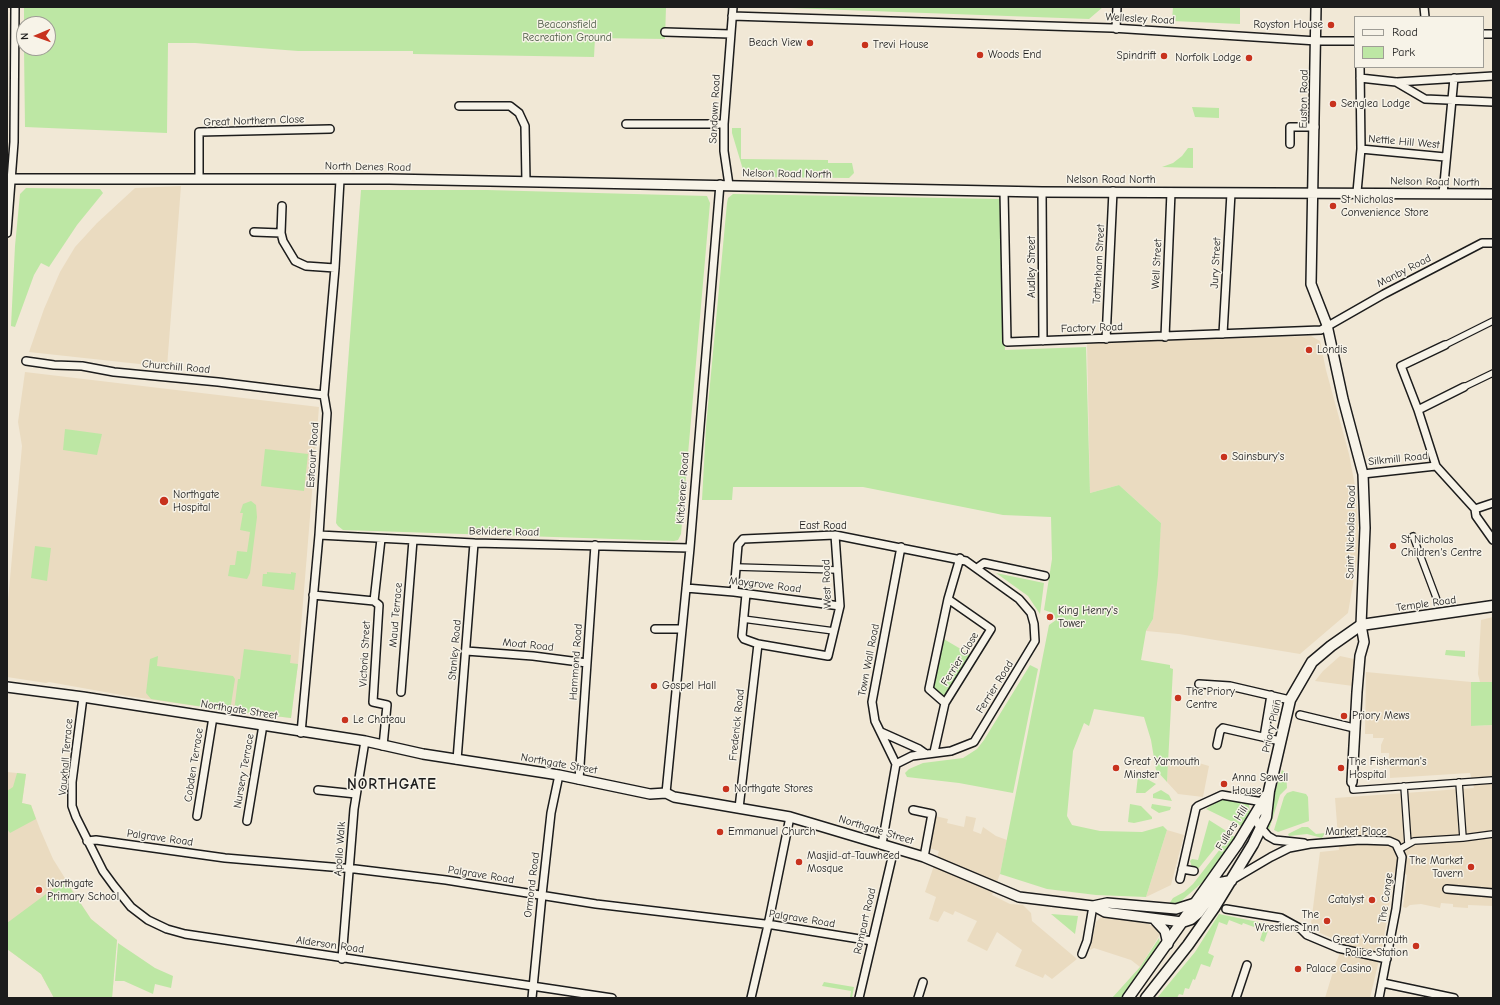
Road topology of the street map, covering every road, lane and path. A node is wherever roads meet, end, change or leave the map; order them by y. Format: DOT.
graph roads {
  1 [pos="15,7"];
  2 [pos="733,7"];
  3 [pos="1117,7"];
  4 [pos="1316,7"];
  5 [pos="732,16"];
  6 [pos="1116,28"];
  7 [pos="665,32"];
  8 [pos="730,34"];
  9 [pos="1354,40"];
  10 [pos="1316,41"];
  11 [pos="1360,68"];
  12 [pos="1493,76"];
  13 [pos="1360,78"];
  14 [pos="1454,78"];
  15 [pos="1396,82"];
  16 [pos="1452,101"];
  17 [pos="1493,102"];
  18 [pos="459,106"];
  19 [pos="626,124"];
  20 [pos="724,124"];
  21 [pos="1315,127"];
  22 [pos="330,129"];
  23 [pos="1290,144"];
  24 [pos="1361,149"];
  25 [pos="1445,157"];
  26 [pos="9,179"];
  27 [pos="199,179"];
  28 [pos="340,180"];
  29 [pos="526,182"];
  30 [pos="724,184"];
  31 [pos="1004,191"];
  32 [pos="1113,191"];
  33 [pos="1042,192"];
  34 [pos="1171,192"];
  35 [pos="1231,192"];
  36 [pos="1314,192"];
  37 [pos="1357,192"];
  38 [pos="1443,194"];
  39 [pos="1493,194"];
  40 [pos="282,206"];
  41 [pos="254,232"];
  42 [pos="7,233"];
  43 [pos="281,234"];
  44 [pos="1493,243"];
  45 [pos="335,268"];
  46 [pos="1493,320"];
  47 [pos="1327,325"];
  48 [pos="1223,334"];
  49 [pos="1165,337"];
  50 [pos="1106,339"];
  51 [pos="1043,341"];
  52 [pos="1445,345"];
  53 [pos="26,361"];
  54 [pos="1493,373"];
  55 [pos="1464,387"];
  56 [pos="324,395"];
  57 [pos="1418,410"];
  58 [pos="1436,466"];
  59 [pos="1364,474"];
  60 [pos="1493,503"];
  61 [pos="1475,509"];
  62 [pos="319,535"];
  63 [pos="835,535"];
  64 [pos="1413,536"];
  65 [pos="381,538"];
  66 [pos="413,540"];
  67 [pos="1493,540"];
  68 [pos="474,543"];
  69 [pos="595,545"];
  70 [pos="901,547"];
  71 [pos="690,548"];
  72 [pos="960,558"];
  73 [pos="736,568"];
  74 [pos="977,568"];
  75 [pos="838,570"];
  76 [pos="1045,576"];
  77 [pos="686,588"];
  78 [pos="734,592"];
  79 [pos="746,594"];
  80 [pos="313,595"];
  81 [pos="948,599"];
  82 [pos="1019,599"];
  83 [pos="1437,600"];
  84 [pos="374,601"];
  85 [pos="840,606"];
  86 [pos="1493,606"];
  87 [pos="744,619"];
  88 [pos="1362,625"];
  89 [pos="655,628"];
  90 [pos="681,629"];
  91 [pos="834,631"];
  92 [pos="758,644"];
  93 [pos="466,651"];
  94 [pos="587,663"];
  95 [pos="1200,684"];
  96 [pos="7,687"];
  97 [pos="401,692"];
  98 [pos="1271,695"];
  99 [pos="83,697"];
  100 [pos="1290,700"];
  101 [pos="946,703"];
  102 [pos="1300,715"];
  103 [pos="213,717"];
  104 [pos="264,725"];
  105 [pos="1354,728"];
  106 [pos="301,732"];
  107 [pos="881,732"];
  108 [pos="1264,737"];
  109 [pos="365,741"];
  110 [pos="1280,741"];
  111 [pos="1217,745"];
  112 [pos="383,746"];
  113 [pos="934,752"];
  114 [pos="926,754"];
  115 [pos="457,760"];
  116 [pos="896,764"];
  117 [pos="559,775"];
  118 [pos="579,780"];
  119 [pos="1493,780"];
  120 [pos="1352,782"];
  121 [pos="1459,782"];
  122 [pos="1404,786"];
  123 [pos="318,790"];
  124 [pos="1270,791"];
  125 [pos="666,792"];
  126 [pos="356,794"];
  127 [pos="1263,802"];
  128 [pos="740,808"];
  129 [pos="913,810"];
  130 [pos="1255,815"];
  131 [pos="197,816"];
  132 [pos="790,816"];
  133 [pos="247,821"];
  134 [pos="1260,827"];
  135 [pos="1493,834"];
  136 [pos="1463,838"];
  137 [pos="87,841"];
  138 [pos="882,844"];
  139 [pos="1310,844"];
  140 [pos="1408,844"];
  141 [pos="1400,848"];
  142 [pos="894,849"];
  143 [pos="924,857"];
  144 [pos="350,868"];
  145 [pos="1182,869"];
  146 [pos="1194,871"];
  147 [pos="1180,879"];
  148 [pos="1231,881"];
  149 [pos="1447,889"];
  150 [pos="1493,893"];
  151 [pos="542,895"];
  152 [pos="1195,903"];
  153 [pos="1094,906"];
  154 [pos="1226,909"];
  155 [pos="1154,919"];
  156 [pos="1182,922"];
  157 [pos="768,925"];
  158 [pos="872,941"];
  159 [pos="1168,944"];
  160 [pos="1082,954"];
  161 [pos="342,959"];
  162 [pos="1387,959"];
  163 [pos="1247,965"];
  164 [pos="922,982"];
  165 [pos="1383,983"];
  166 [pos="533,987"];
  167 [pos="532,998"];
  168 [pos="612,998"];
  169 [pos="751,998"];
  170 [pos="859,998"];
  171 [pos="918,998"];
  172 [pos="1128,998"];
  173 [pos="1146,998"];
  174 [pos="1236,998"];
  175 [pos="1379,998"];
  176 [pos="1454,998"];
  1 -- 26 [label="street"];
  2 -- 5 [label="street, Sandown Road"];
  3 -- 6 [label="street"];
  4 -- 10 [label="street, Euston Road"];
  5 -- 6 [label="street, Wellesley Road"];
  5 -- 8 [label="street, Sandown Road"];
  6 -- 10 [label="street, Wellesley Road"];
  7 -- 8 [label="street"];
  8 -- 20 [label="street, Sandown Road"];
  9 -- 10 [label="street, Wellesley Road"];
  10 -- 21 [label="street, Euston Road"];
  11 -- 13 [label="street, Nettle Hill West"];
  12 -- 14 [label="street"];
  13 -- 15 [label="street"];
  13 -- 24 [label="street, Nettle Hill West"];
  14 -- 15 [label="street"];
  14 -- 16 [label="street"];
  15 -- 16 [label="street"];
  16 -- 17 [label="street"];
  16 -- 25 [label="street"];
  18 -- 29 [label="street"];
  19 -- 20 [label="street"];
  20 -- 30 [label="street, Sandown Road"];
  21 -- 23 [label="street"];
  21 -- 36 [label="street, Euston Road"];
  22 -- 27 [label="street, Great Northern Close"];
  24 -- 25 [label="street, Nettle Hill West"];
  24 -- 37 [label="street, Nettle Hill West"];
  25 -- 38 [label="street"];
  26 -- 27 [label="street, North Denes Road"];
  26 -- 42 [label="street"];
  27 -- 28 [label="street, North Denes Road"];
  28 -- 29 [label="street, North Denes Road"];
  28 -- 45 [label="street, Estcourt Road"];
  29 -- 30 [label="street, North Denes Road"];
  30 -- 31 [label="street, Nelson Road North"];
  30 -- 71 [label="street, Kitchener Road"];
  31 -- 33 [label="street, Nelson Road North"];
  31 -- 51 [label="street, Factory Road"];
  32 -- 33 [label="street, Nelson Road North"];
  32 -- 34 [label="street, Nelson Road North"];
  32 -- 50 [label="street, Tottenham Street"];
  33 -- 51 [label="street, Audley Street"];
  34 -- 35 [label="street, Nelson Road North"];
  34 -- 49 [label="street, Well Street"];
  35 -- 36 [label="street, Nelson Road North"];
  35 -- 48 [label="street, Jury Street"];
  36 -- 37 [label="street, Nelson Road North"];
  36 -- 47 [label="street, Saint Nicholas Road"];
  37 -- 38 [label="street, Nelson Road North"];
  38 -- 39 [label="street, Nelson Road North"];
  40 -- 43 [label="street"];
  41 -- 43 [label="street"];
  43 -- 45 [label="street"];
  44 -- 47 [label="street, Manby Road"];
  45 -- 56 [label="street, Estcourt Road"];
  46 -- 52 [label="street"];
  47 -- 48 [label="street, Factory Road"];
  47 -- 59 [label="street, Saint Nicholas Road"];
  48 -- 49 [label="street, Factory Road"];
  49 -- 50 [label="street, Factory Road"];
  50 -- 51 [label="street, Factory Road"];
  52 -- 57 [label="street"];
  53 -- 56 [label="street, Churchill Road"];
  54 -- 55 [label="street"];
  55 -- 57 [label="street"];
  56 -- 62 [label="street, Estcourt Road"];
  57 -- 58 [label="street"];
  58 -- 59 [label="street, Silkmill Road"];
  58 -- 61 [label="street"];
  59 -- 88 [label="street, Saint Nicholas Road"];
  60 -- 61 [label="street"];
  61 -- 67 [label="street"];
  62 -- 65 [label="street, Belvidere Road"];
  62 -- 80 [label="street, Estcourt Road"];
  63 -- 70 [label="street, East Road"];
  63 -- 73 [label="street, East Road"];
  63 -- 75 [label="street, West Road"];
  64 -- 83 [label="street"];
  65 -- 66 [label="street, Belvidere Road"];
  65 -- 84 [label="street"];
  66 -- 68 [label="street, Belvidere Road"];
  66 -- 97 [label="street, Maud Terrace"];
  68 -- 69 [label="street, Belvidere Road"];
  68 -- 93 [label="street, Stanley Road"];
  69 -- 71 [label="street, Belvidere Road"];
  69 -- 94 [label="street, Hammond Road"];
  70 -- 72 [label="street, East Road"];
  70 -- 107 [label="street, Town Wall Road"];
  71 -- 77 [label="street, Kitchener Road"];
  72 -- 74 [label="street, East Road"];
  72 -- 81 [label="street, Ferrier Close"];
  73 -- 75 [label="street"];
  73 -- 78 [label="street, East Road"];
  74 -- 76 [label="street"];
  74 -- 82 [label="street, East Road"];
  75 -- 85 [label="street, West Road"];
  77 -- 78 [label="street, Maygrove Road"];
  77 -- 90 [label="street, Kitchener Road"];
  78 -- 79 [label="street, Maygrove Road"];
  79 -- 85 [label="street, Maygrove Road"];
  79 -- 87 [label="street"];
  80 -- 84 [label="street"];
  80 -- 106 [label="street, Estcourt Road"];
  81 -- 101 [label="street, Ferrier Close"];
  81 -- 101 [label="street, Ferrier Close"];
  82 -- 113 [label="street, Ferrier Road"];
  84 -- 112 [label="street, Victoria Street"];
  85 -- 91 [label="street, West Road"];
  86 -- 88 [label="main road, Temple Road"];
  87 -- 91 [label="street"];
  87 -- 92 [label="street"];
  88 -- 100 [label="main road, Priory Plain"];
  88 -- 105 [label="street, Saint Nicholas Road"];
  89 -- 90 [label="street"];
  90 -- 125 [label="street, Kitchener Road"];
  91 -- 92 [label="street, West Road"];
  92 -- 128 [label="street, Frederick Road"];
  93 -- 94 [label="street, Moat Road"];
  93 -- 115 [label="street, Stanley Road"];
  94 -- 118 [label="street, Hammond Road"];
  95 -- 98 [label="street"];
  96 -- 99 [label="street, Northgate Street"];
  98 -- 100 [label="street"];
  98 -- 108 [label="street, Priory Plain"];
  99 -- 103 [label="street, Northgate Street"];
  99 -- 137 [label="street, Vauxhall Terrace"];
  100 -- 110 [label="main road, Priory Plain"];
  101 -- 113 [label="street, Ferrier Close"];
  102 -- 105 [label="street"];
  103 -- 104 [label="street, Northgate Street"];
  103 -- 131 [label="street, Cobden Terrace"];
  104 -- 106 [label="street, Northgate Street"];
  104 -- 133 [label="street, Nursery Terrace"];
  105 -- 120 [label="street, Saint Nicholas Road"];
  106 -- 109 [label="street, Northgate Street"];
  107 -- 114 [label="street"];
  107 -- 116 [label="street, Town Wall Road"];
  108 -- 110 [label="street"];
  108 -- 111 [label="street"];
  109 -- 112 [label="street, Northgate Street"];
  109 -- 126 [label="street, Apollo Walk"];
  110 -- 124 [label="main road, Priory Plain"];
  112 -- 115 [label="street, Northgate Street"];
  113 -- 114 [label="street, Ferrier Road"];
  114 -- 116 [label="street, Ferrier Road"];
  115 -- 117 [label="street, Northgate Street"];
  116 -- 138 [label="street"];
  117 -- 118 [label="street, Northgate Street"];
  117 -- 151 [label="street, Ormond Road"];
  118 -- 125 [label="street, Northgate Street"];
  119 -- 121 [label="street"];
  120 -- 122 [label="street"];
  121 -- 122 [label="street"];
  121 -- 136 [label="street"];
  122 -- 140 [label="street"];
  123 -- 126 [label="street"];
  124 -- 127 [label="main road, Fullers Hill"];
  124 -- 134 [label="main road, Fullers Hill"];
  125 -- 128 [label="street, Northgate Street"];
  126 -- 144 [label="street, Apollo Walk"];
  127 -- 130 [label="main road, Fullers Hill"];
  127 -- 145 [label="street"];
  128 -- 132 [label="street, Northgate Street"];
  129 -- 143 [label="street"];
  130 -- 134 [label="street, Market Place"];
  130 -- 152 [label="main road, Fullers Hill"];
  132 -- 138 [label="street, Northgate Street"];
  132 -- 157 [label="street"];
  134 -- 139 [label="street, Market Place"];
  134 -- 148 [label="main road, Fullers Hill"];
  135 -- 136 [label="street"];
  136 -- 140 [label="street"];
  137 -- 144 [label="street, Palgrave Road"];
  137 -- 161 [label="street, Alderson Road"];
  138 -- 142 [label="street, Northgate Street"];
  139 -- 141 [label="street, Market Place"];
  139 -- 148 [label="street, Market Place"];
  140 -- 141 [label="street"];
  141 -- 162 [label="street, The Conge"];
  142 -- 143 [label="street, Northgate Street"];
  142 -- 158 [label="street, Rampart Road"];
  143 -- 153 [label="street, Northgate Street"];
  144 -- 151 [label="street, Palgrave Road"];
  144 -- 161 [label="street, Apollo Walk"];
  145 -- 146 [label="street"];
  145 -- 147 [label="street"];
  148 -- 156 [label="main road"];
  148 -- 173 [label="main road, Fullers Hill"];
  149 -- 150 [label="street"];
  151 -- 157 [label="street, Palgrave Road"];
  151 -- 166 [label="street, Ormond Road"];
  152 -- 153 [label="street, Northgate Street"];
  152 -- 156 [label="main road, Fullers Hill"];
  153 -- 155 [label="street, Northgate Street"];
  153 -- 160 [label="street"];
  154 -- 162 [label="street"];
  155 -- 156 [label="street, Northgate Street"];
  155 -- 159 [label="street"];
  156 -- 159 [label="main road, Fullers Hill"];
  157 -- 158 [label="street, Palgrave Road"];
  157 -- 169 [label="street"];
  158 -- 170 [label="street, Rampart Road"];
  159 -- 172 [label="main road, Fullers Hill"];
  161 -- 166 [label="street, Alderson Road"];
  162 -- 165 [label="street, The Conge"];
  163 -- 174 [label="street"];
  164 -- 171 [label="street"];
  165 -- 175 [label="street, The Conge"];
  165 -- 176 [label="street"];
  166 -- 167 [label="street, Ormond Road"];
  166 -- 168 [label="street, Alderson Road"];
}
